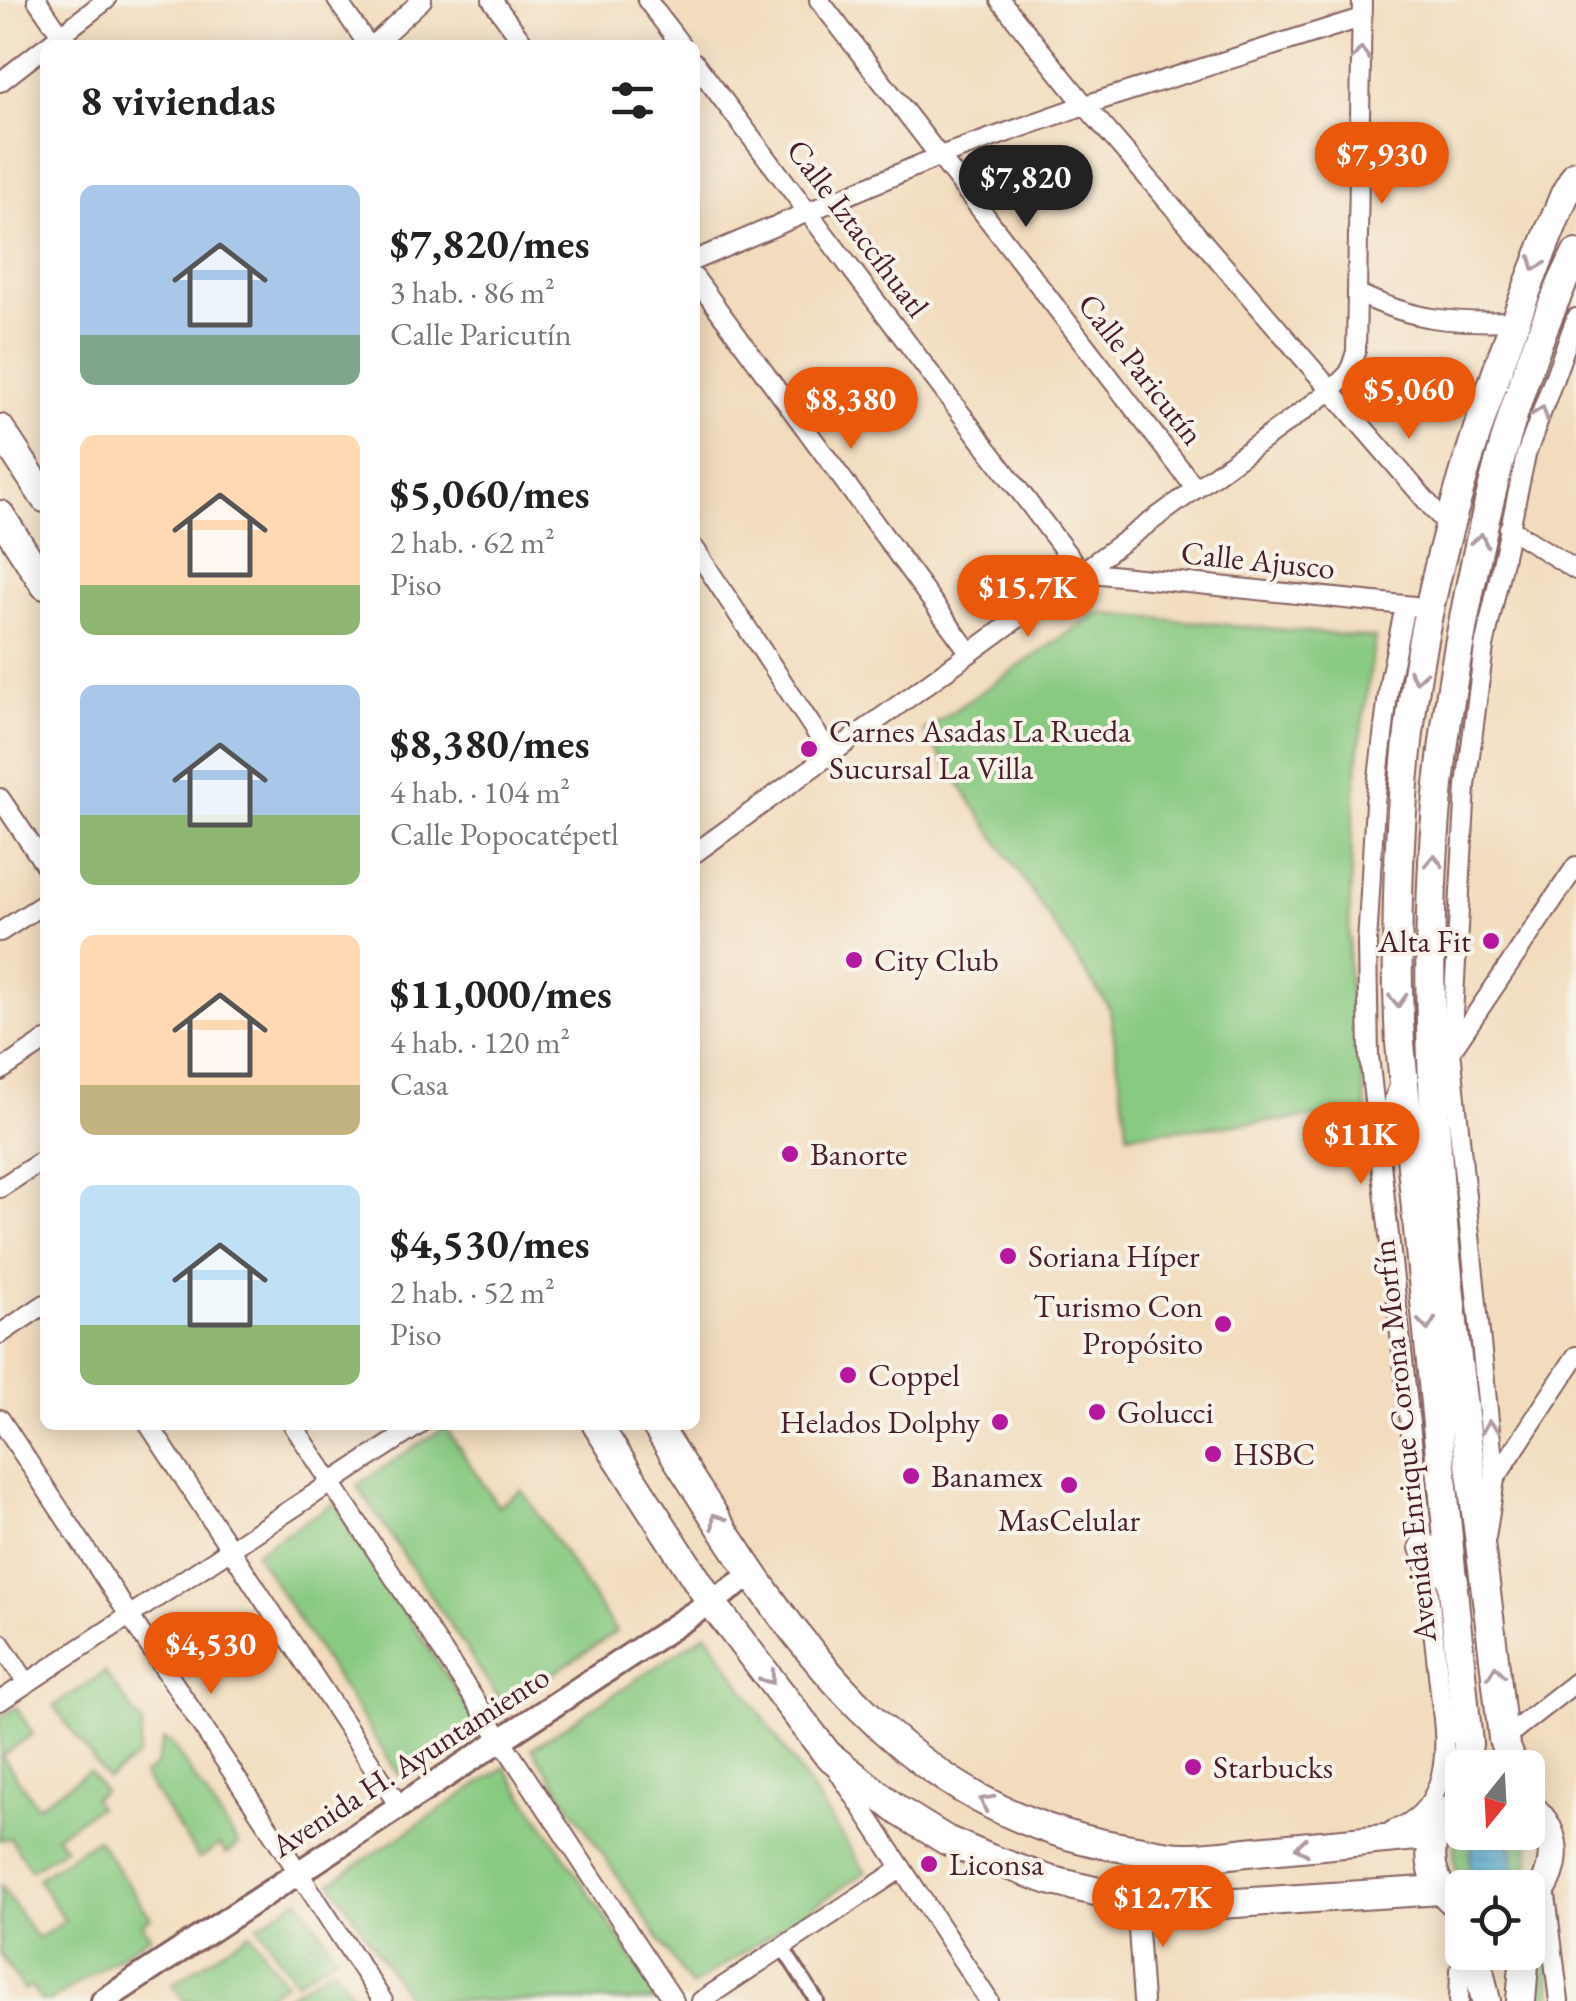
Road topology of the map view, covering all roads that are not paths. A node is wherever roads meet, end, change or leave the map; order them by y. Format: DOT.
graph roads {
  1 [pos="37,0"];
  2 [pos="106,0"];
  3 [pos="337,0"];
  4 [pos="422,0"];
  5 [pos="492,0"];
  6 [pos="647,0"];
  7 [pos="820,0"];
  8 [pos="1000,0"];
  9 [pos="1362,9"];
  10 [pos="50,40"];
  11 [pos="54,40"];
  12 [pos="366,40"];
  13 [pos="376,40"];
  14 [pos="521,40"];
  15 [pos="677,40"];
  16 [pos="40,51"];
  17 [pos="700,70"];
  18 [pos="0,82"];
  19 [pos="1086,105"];
  20 [pos="940,156"];
  21 [pos="1576,175"];
  22 [pos="807,211"];
  23 [pos="1576,254"];
  24 [pos="700,258"];
  25 [pos="700,285"];
  26 [pos="1357,293"];
  27 [pos="1576,318"];
  28 [pos="1515,320"];
  29 [pos="1333,389"];
  30 [pos="0,429"];
  31 [pos="1196,488"];
  32 [pos="40,490"];
  33 [pos="0,516"];
  34 [pos="1448,526"];
  35 [pos="1509,528"];
  36 [pos="700,557"];
  37 [pos="1576,570"];
  38 [pos="1081,572"];
  39 [pos="40,576"];
  40 [pos="1417,607"];
  41 [pos="970,654"];
  42 [pos="830,754"];
  43 [pos="0,798"];
  44 [pos="700,849"];
  45 [pos="40,858"];
  46 [pos="1576,866"];
  47 [pos="40,905"];
  48 [pos="0,932"];
  49 [pos="40,1044"];
  50 [pos="1452,1050"];
  51 [pos="0,1071"];
  52 [pos="1434,1076"];
  53 [pos="1404,1089"];
  54 [pos="1381,1144"];
  55 [pos="40,1162"];
  56 [pos="0,1188"];
  57 [pos="40,1307"];
  58 [pos="0,1334"];
  59 [pos="1576,1356"];
  60 [pos="0,1418"];
  61 [pos="152,1430"];
  62 [pos="296,1430"];
  63 [pos="412,1430"];
  64 [pos="601,1430"];
  65 [pos="659,1430"];
  66 [pos="1496,1480"];
  67 [pos="332,1483"];
  68 [pos="1424,1547"];
  69 [pos="231,1549"];
  70 [pos="1483,1558"];
  71 [pos="752,1576"];
  72 [pos="1454,1581"];
  73 [pos="711,1602"];
  74 [pos="129,1615"];
  75 [pos="0,1643"];
  76 [pos="1576,1682"];
  77 [pos="27,1683"];
  78 [pos="0,1701"];
  79 [pos="1443,1719"];
  80 [pos="1503,1739"];
  81 [pos="502,1740"];
  82 [pos="1462,1750"];
  83 [pos="1466,1750"];
  84 [pos="1507,1750"];
  85 [pos="827,1754"];
  86 [pos="400,1806"];
  87 [pos="1545,1814"];
  88 [pos="1445,1818"];
  89 [pos="1576,1824"];
  90 [pos="1545,1830"];
  91 [pos="1434,1834"];
  92 [pos="1350,1842"];
  93 [pos="902,1868"];
  94 [pos="298,1872"];
  95 [pos="1545,1882"];
  96 [pos="1445,1889"];
  97 [pos="1445,1899"];
  98 [pos="1136,1901"];
  99 [pos="1545,1907"];
  100 [pos="782,1947"];
  101 [pos="1460,1970"];
  102 [pos="1479,1970"];
  103 [pos="1524,1970"];
  104 [pos="103,2001"];
  105 [pos="383,2001"];
  106 [pos="674,2001"];
  107 [pos="701,2001"];
  108 [pos="817,2001"];
  109 [pos="989,2001"];
  110 [pos="1143,2001"];
  111 [pos="1459,2001"];
  112 [pos="1486,2001"];
  113 [pos="1522,2001"];
  114 [pos="1559,2001"];
  1 -- 10 [label="street"];
  2 -- 11 [label="street"];
  3 -- 12 [label="street"];
  4 -- 13 [label="street"];
  5 -- 14 [label="street"];
  6 -- 15 [label="street"];
  7 -- 20 [label="street, Calle Paricutín"];
  8 -- 19 [label="street"];
  9 -- 19 [label="street"];
  26 -- 9 [label="street, one-way"];
  16 -- 18 [label="street"];
  17 -- 22 [label="street, Calle Iztaccíhuatl"];
  19 -- 20 [label="street"];
  19 -- 29 [label="street"];
  20 -- 22 [label="street"];
  20 -- 31 [label="street, Calle Paricutín"];
  21 -- 28 [label="main road, Avenida Enrique Corona Morfín, one-way"];
  22 -- 24 [label="street"];
  22 -- 38 [label="street, Calle Iztaccíhuatl"];
  52 -- 23 [label="main road, Avenida Enrique Corona Morfín, one-way"];
  25 -- 41 [label="street"];
  26 -- 28 [label="street"];
  26 -- 29 [label="street"];
  35 -- 27 [label="street, one-way"];
  28 -- 34 [label="main road, Avenida Enrique Corona Morfín"];
  29 -- 31 [label="street"];
  29 -- 34 [label="street"];
  30 -- 32 [label="main road"];
  31 -- 38 [label="street"];
  33 -- 39 [label="main road"];
  34 -- 40 [label="main road, Avenida Enrique Corona Morfín"];
  35 -- 37 [label="street"];
  35 -- 50 [label="street"];
  36 -- 42 [label="street"];
  38 -- 40 [label="street, Calle Ajusco"];
  38 -- 41 [label="street"];
  40 -- 53 [label="main road, Avenida Enrique Corona Morfín, one-way"];
  40 -- 54 [label="street"];
  41 -- 42 [label="street"];
  42 -- 44 [label="street"];
  43 -- 45 [label="street"];
  46 -- 50 [label="street"];
  47 -- 48 [label="street"];
  49 -- 51 [label="street"];
  50 -- 52 [label="street"];
  66 -- 50 [label="street, one-way"];
  52 -- 70 [label="main road, Avenida Enrique Corona Morfín"];
  53 -- 54 [label="main road"];
  53 -- 72 [label="main road, Avenida Enrique Corona Morfín, one-way"];
  54 -- 68 [label="street"];
  55 -- 56 [label="street"];
  57 -- 58 [label="street"];
  59 -- 66 [label="street"];
  60 -- 74 [label="street"];
  61 -- 69 [label="street"];
  62 -- 67 [label="street"];
  63 -- 67 [label="street"];
  64 -- 73 [label="main road"];
  71 -- 65 [label="main road, one-way"];
  66 -- 70 [label="street"];
  67 -- 69 [label="street"];
  67 -- 81 [label="street"];
  68 -- 72 [label="main road"];
  68 -- 79 [label="street"];
  69 -- 74 [label="street"];
  69 -- 86 [label="street"];
  80 -- 70 [label="main road, Avenida Enrique Corona Morfín, one-way"];
  71 -- 73 [label="street, Avenida H. Ayuntamiento"];
  92 -- 71 [label="main road, one-way"];
  72 -- 83 [label="main road, Avenida Enrique Corona Morfín"];
  73 -- 81 [label="street, Avenida H. Ayuntamiento"];
  73 -- 85 [label="main road, one-way"];
  74 -- 77 [label="street"];
  74 -- 94 [label="street"];
  75 -- 77 [label="street"];
  76 -- 80 [label="street"];
  77 -- 78 [label="street"];
  79 -- 82 [label="street"];
  79 -- 92 [label="street"];
  80 -- 84 [label="main road, Avenida Enrique Corona Morfín"];
  81 -- 86 [label="street, Avenida H. Ayuntamiento"];
  81 -- 106 [label="street"];
  85 -- 93 [label="street"];
  85 -- 98 [label="main road"];
  86 -- 94 [label="street, Avenida H. Ayuntamiento"];
  87 -- 89 [label="main road"];
  88 -- 91 [label="main road"];
  90 -- 95 [label="main road"];
  91 -- 92 [label="main road"];
  91 -- 96 [label="main road"];
  93 -- 100 [label="street"];
  93 -- 109 [label="street"];
  94 -- 104 [label="street, Avenida H. Ayuntamiento"];
  94 -- 105 [label="street"];
  97 -- 98 [label="main road"];
  98 -- 110 [label="street"];
  99 -- 114 [label="street"];
  100 -- 107 [label="street"];
  100 -- 108 [label="street"];
  101 -- 111 [label="street"];
  102 -- 112 [label="main road"];
  103 -- 113 [label="main road"];
}
